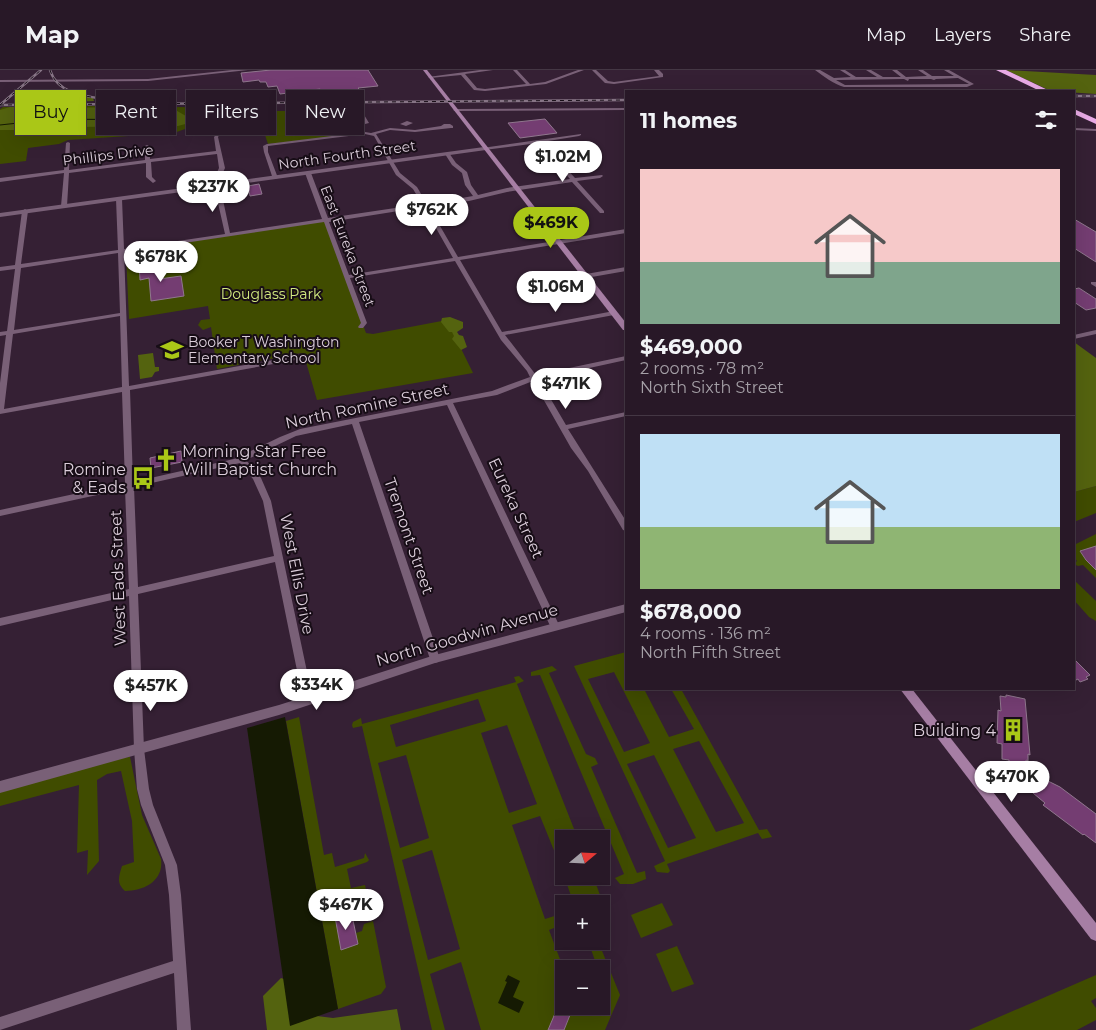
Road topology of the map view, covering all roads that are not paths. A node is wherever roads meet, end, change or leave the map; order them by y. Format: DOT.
graph roads {
  1 [pos="246,70"];
  2 [pos="425,70"];
  3 [pos="490,70"];
  4 [pos="515,70"];
  5 [pos="582,70"];
  6 [pos="594,70"];
  7 [pos="656,70"];
  8 [pos="817,70"];
  9 [pos="842,70"];
  10 [pos="868,70"];
  11 [pos="894,70"];
  12 [pos="920,70"];
  13 [pos="946,70"];
  14 [pos="997,72"];
  15 [pos="462,73"];
  16 [pos="430,77"];
  17 [pos="960,77"];
  18 [pos="906,78"];
  19 [pos="833,79"];
  20 [pos="856,79"];
  21 [pos="883,79"];
  22 [pos="934,79"];
  23 [pos="0,81"];
  24 [pos="529,86"];
  25 [pos="913,86"];
  26 [pos="1030,90"];
  27 [pos="1044,90"];
  28 [pos="1075,105"];
  29 [pos="625,109"];
  30 [pos="455,110"];
  31 [pos="1075,112"];
  32 [pos="1096,115"];
  33 [pos="1096,122"];
  34 [pos="367,123"];
  35 [pos="405,125"];
  36 [pos="442,127"];
  37 [pos="400,129"];
  38 [pos="1075,129"];
  39 [pos="1096,130"];
  40 [pos="373,133"];
  41 [pos="217,135"];
  42 [pos="342,136"];
  43 [pos="579,136"];
  44 [pos="539,141"];
  45 [pos="68,143"];
  46 [pos="267,145"];
  47 [pos="147,146"];
  48 [pos="484,148"];
  49 [pos="219,152"];
  50 [pos="447,154"];
  51 [pos="148,161"];
  52 [pos="391,162"];
  53 [pos="66,171"];
  54 [pos="308,173"];
  55 [pos="600,176"];
  56 [pos="275,178"];
  57 [pos="0,180"];
  58 [pos="573,180"];
  59 [pos="153,181"];
  60 [pos="217,186"];
  61 [pos="515,188"];
  62 [pos="476,197"];
  63 [pos="119,198"];
  64 [pos="64,206"];
  65 [pos="426,206"];
  66 [pos="25,211"];
  67 [pos="602,212"];
  68 [pos="0,215"];
  69 [pos="326,220"];
  70 [pos="625,230"];
  71 [pos="228,235"];
  72 [pos="559,242"];
  73 [pos="121,251"];
  74 [pos="457,259"];
  75 [pos="18,266"];
  76 [pos="0,269"];
  77 [pos="625,269"];
  78 [pos="586,276"];
  79 [pos="347,277"];
  80 [pos="484,306"];
  81 [pos="123,314"];
  82 [pos="620,316"];
  83 [pos="361,327"];
  84 [pos="10,332"];
  85 [pos="1096,332"];
  86 [pos="0,334"];
  87 [pos="501,334"];
  88 [pos="1075,338"];
  89 [pos="301,357"];
  90 [pos="625,358"];
  91 [pos="534,378"];
  92 [pos="126,389"];
  93 [pos="449,402"];
  94 [pos="0,412"];
  95 [pos="625,414"];
  96 [pos="355,421"];
  97 [pos="564,428"];
  98 [pos="242,460"];
  99 [pos="130,486"];
  100 [pos="0,513"];
  101 [pos="625,526"];
  102 [pos="278,558"];
  103 [pos="133,591"];
  104 [pos="625,608"];
  105 [pos="0,622"];
  106 [pos="555,627"];
  107 [pos="435,659"];
  108 [pos="907,690"];
  109 [pos="308,700"];
  110 [pos="139,749"];
  111 [pos="0,787"];
  112 [pos="1096,934"];
  113 [pos="179,965"];
  114 [pos="0,1024"];
  115 [pos="184,1030"];
  1 -- 23 [label="street"];
  2 -- 16 [label="main road"];
  3 -- 15 [label="street"];
  4 -- 24 [label="street"];
  5 -- 24 [label="street"];
  6 -- 7 [label="street"];
  8 -- 19 [label="street"];
  9 -- 20 [label="street"];
  10 -- 21 [label="street"];
  11 -- 18 [label="street"];
  12 -- 22 [label="street"];
  13 -- 17 [label="street"];
  14 -- 26 [label="highway"];
  14 -- 27 [label="highway"];
  15 -- 16 [label="street"];
  15 -- 24 [label="street"];
  16 -- 30 [label="main road"];
  17 -- 22 [label="street"];
  17 -- 25 [label="street"];
  18 -- 21 [label="street"];
  18 -- 22 [label="street"];
  18 -- 25 [label="street"];
  19 -- 20 [label="street"];
  19 -- 25 [label="street"];
  20 -- 21 [label="street"];
  28 -- 32 [label="highway"];
  29 -- 30 [label="street"];
  30 -- 48 [label="main road"];
  31 -- 33 [label="highway"];
  34 -- 42 [label="street"];
  35 -- 37 [label="street"];
  36 -- 37 [label="street"];
  37 -- 40 [label="street"];
  38 -- 39 [label="street"];
  40 -- 42 [label="street"];
  40 -- 52 [label="street"];
  41 -- 49 [label="street"];
  42 -- 46 [label="street"];
  43 -- 44 [label="street, North Fourth Street"];
  44 -- 48 [label="street, North Fourth Street"];
  44 -- 58 [label="street"];
  45 -- 53 [label="street"];
  46 -- 56 [label="street"];
  47 -- 51 [label="street"];
  48 -- 50 [label="street, North Fourth Street"];
  48 -- 61 [label="main road"];
  49 -- 51 [label="street, Phillips Drive"];
  49 -- 60 [label="street"];
  50 -- 52 [label="street, North Fourth Street"];
  50 -- 62 [label="street"];
  51 -- 53 [label="street, Phillips Drive"];
  51 -- 59 [label="street"];
  52 -- 54 [label="street, North Fourth Street"];
  52 -- 65 [label="street"];
  53 -- 57 [label="street, Phillips Drive"];
  53 -- 64 [label="street"];
  54 -- 56 [label="street, North Fourth Street"];
  54 -- 69 [label="street, East Eureka Street"];
  55 -- 58 [label="street"];
  56 -- 60 [label="street, North Fourth Street"];
  58 -- 61 [label="street"];
  58 -- 67 [label="street"];
  60 -- 63 [label="street, North Fourth Street"];
  60 -- 71 [label="street"];
  61 -- 62 [label="street"];
  61 -- 72 [label="main road"];
  62 -- 65 [label="street"];
  63 -- 64 [label="street, North Fourth Street"];
  63 -- 73 [label="street"];
  64 -- 66 [label="street, North Fourth Street"];
  65 -- 69 [label="street"];
  65 -- 74 [label="street"];
  66 -- 68 [label="street, North Fourth Street"];
  66 -- 75 [label="street"];
  69 -- 71 [label="street"];
  69 -- 79 [label="street, East Eureka Street"];
  70 -- 72 [label="street"];
  71 -- 73 [label="street"];
  72 -- 74 [label="street"];
  72 -- 78 [label="main road"];
  73 -- 75 [label="street"];
  73 -- 81 [label="street"];
  74 -- 79 [label="street"];
  74 -- 80 [label="street"];
  75 -- 76 [label="street"];
  75 -- 84 [label="street"];
  77 -- 78 [label="street"];
  78 -- 82 [label="main road"];
  79 -- 83 [label="street, East Eureka Street"];
  80 -- 87 [label="street"];
  81 -- 84 [label="street"];
  81 -- 92 [label="street"];
  82 -- 87 [label="street"];
  84 -- 86 [label="street"];
  84 -- 94 [label="street"];
  85 -- 88 [label="street"];
  87 -- 91 [label="street"];
  89 -- 92 [label="street"];
  90 -- 91 [label="street, North Romine Street"];
  91 -- 93 [label="street, North Romine Street"];
  91 -- 97 [label="street"];
  92 -- 94 [label="street"];
  92 -- 99 [label="street, West Eads Street"];
  93 -- 96 [label="street, North Romine Street"];
  93 -- 106 [label="street, Eureka Street"];
  95 -- 97 [label="street"];
  96 -- 98 [label="street, North Romine Street"];
  96 -- 107 [label="street, Tremont Street"];
  97 -- 101 [label="street"];
  98 -- 99 [label="street, North Romine Street"];
  98 -- 102 [label="street, West Ellis Drive"];
  99 -- 100 [label="street, North Romine Street"];
  99 -- 103 [label="street, West Eads Street"];
  102 -- 103 [label="street"];
  102 -- 109 [label="street, West Ellis Drive"];
  103 -- 105 [label="street"];
  103 -- 110 [label="street, West Eads Street"];
  104 -- 106 [label="street, North Goodwin Avenue"];
  106 -- 107 [label="street, North Goodwin Avenue"];
  107 -- 109 [label="street, North Goodwin Avenue"];
  108 -- 112 [label="main road"];
  109 -- 110 [label="street, North Goodwin Avenue"];
  110 -- 111 [label="street, North Goodwin Avenue"];
  110 -- 113 [label="street, West Eads Street"];
  113 -- 114 [label="street"];
  113 -- 115 [label="street, West Eads Street"];
}
